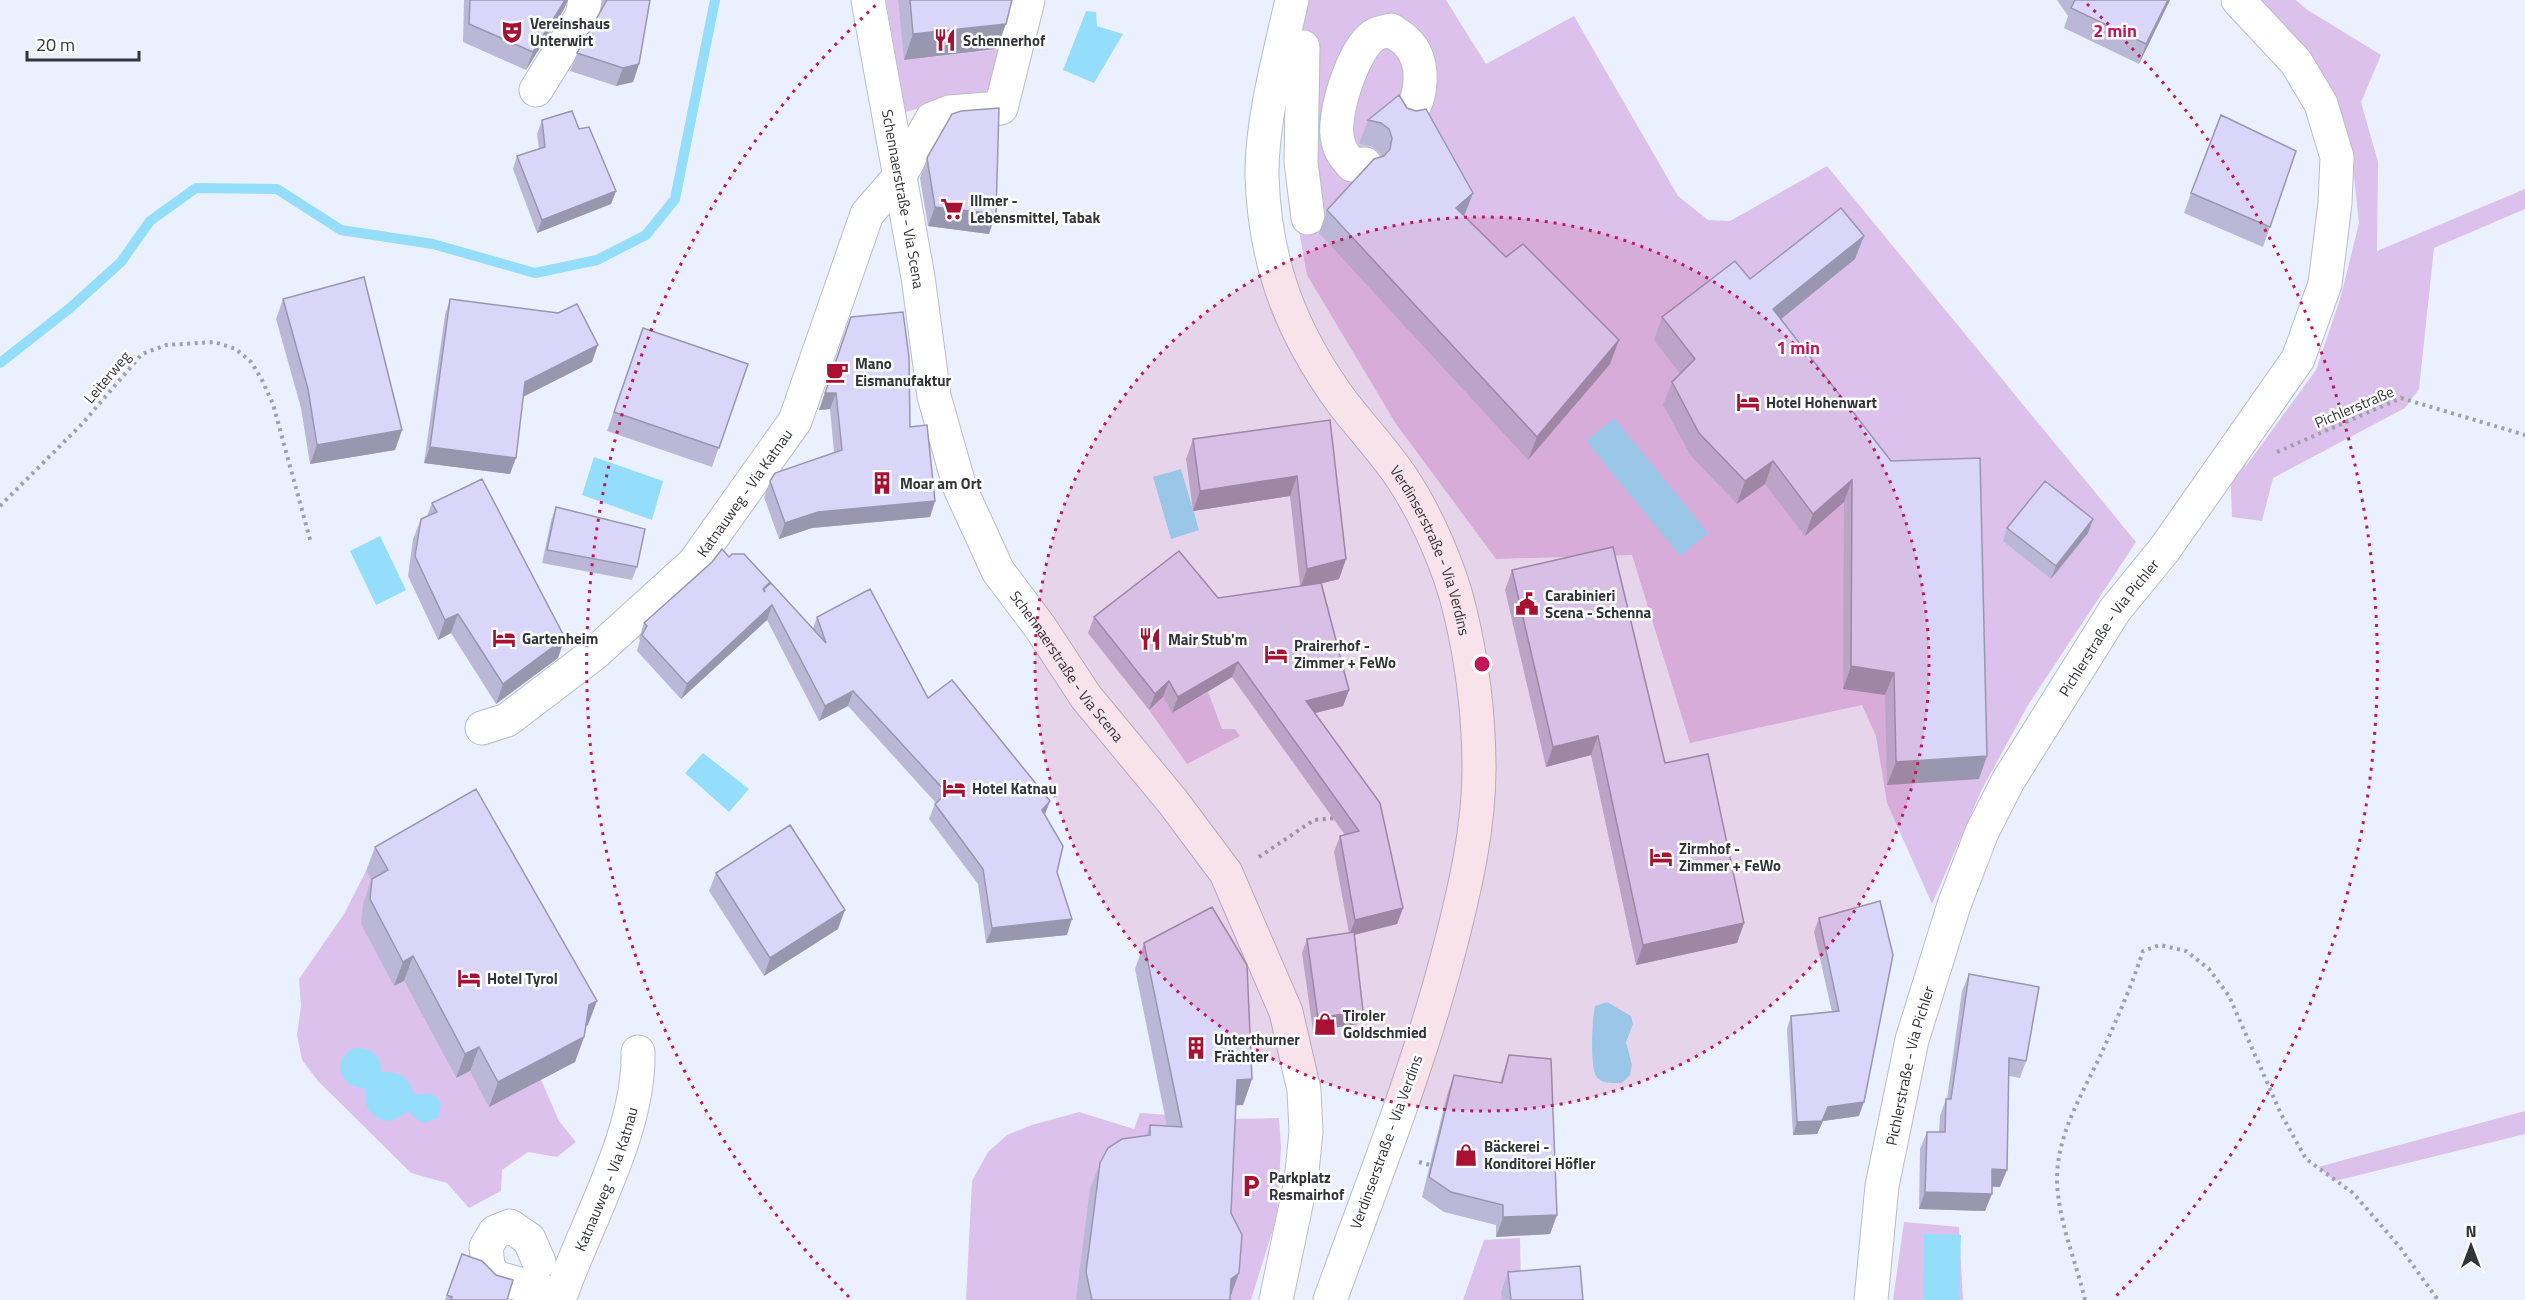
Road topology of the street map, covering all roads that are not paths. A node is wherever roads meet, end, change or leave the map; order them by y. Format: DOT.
graph roads {
  1 [pos="585,0"];
  2 [pos="868,0"];
  3 [pos="1029,0"];
  4 [pos="1292,0"];
  5 [pos="2238,0"];
  6 [pos="1303,47"];
  7 [pos="537,90"];
  8 [pos="1408,116"];
  9 [pos="1365,164"];
  10 [pos="899,177"];
  11 [pos="1308,218"];
  12 [pos="482,728"];
  13 [pos="638,1052"];
  14 [pos="539,1262"];
  15 [pos="559,1298"];
  16 [pos="1276,1300"];
  17 [pos="1330,1300"];
  18 [pos="1871,1300"];
  1 -- 7 [label="street"];
  2 -- 10 [label="street, Schennaerstraße - Via Scena"];
  3 -- 10 [label="street, Katnauweg - Via Katnau"];
  4 -- 17 [label="street, Verdinserstraße - Via Verdins"];
  5 -- 18 [label="street, Pichlerstraße - Via Pichler"];
  6 -- 11 [label="street"];
  8 -- 9 [label="street"];
  10 -- 12 [label="street, Katnauweg - Via Katnau"];
  10 -- 16 [label="street, Schennaerstraße - Via Scena"];
  13 -- 15 [label="street, Katnauweg - Via Katnau"];
  14 -- 15 [label="street"];
}
